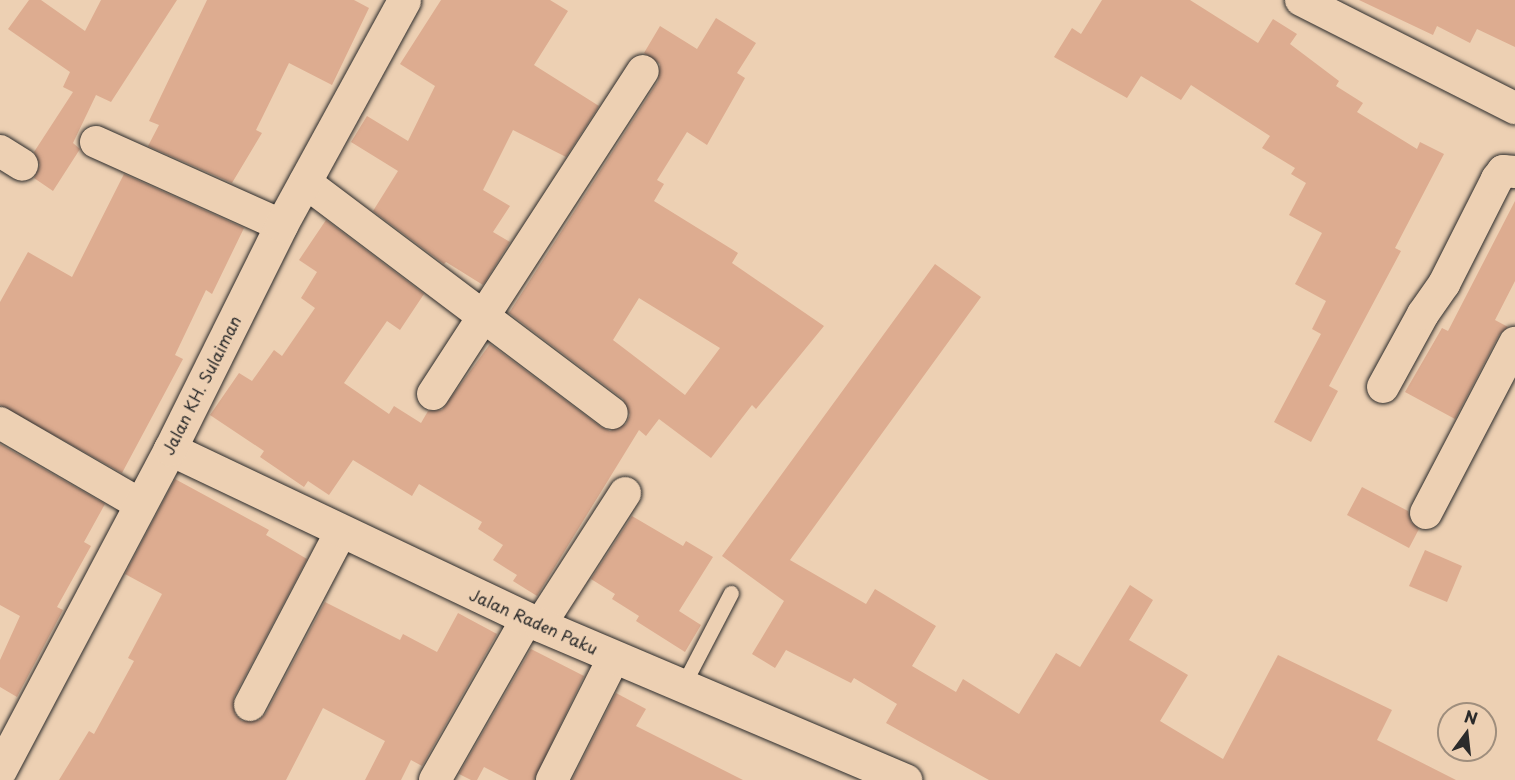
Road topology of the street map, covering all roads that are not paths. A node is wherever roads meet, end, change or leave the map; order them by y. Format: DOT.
graph roads {
  1 [pos="404,0"];
  2 [pos="1301,0"];
  3 [pos="643,71"];
  4 [pos="1515,108"];
  5 [pos="96,142"];
  6 [pos="1515,172"];
  7 [pos="305,182"];
  8 [pos="281,225"];
  9 [pos="484,317"];
  10 [pos="1515,343"];
  11 [pos="1383,387"];
  12 [pos="433,394"];
  13 [pos="612,413"];
  14 [pos="0,423"];
  15 [pos="170,449"];
  16 [pos="625,493"];
  17 [pos="140,504"];
  18 [pos="1426,513"];
  19 [pos="341,532"];
  20 [pos="731,593"];
  21 [pos="533,622"];
  22 [pos="614,657"];
  23 [pos="682,687"];
  24 [pos="250,705"];
  25 [pos="0,770"];
  26 [pos="435,780"];
  27 [pos="552,780"];
  28 [pos="905,780"];
  1 -- 7 [label="street, Jalan KH. Sulaiman"];
  2 -- 4 [label="street"];
  3 -- 9 [label="street"];
  5 -- 8 [label="street"];
  6 -- 11 [label="street"];
  7 -- 8 [label="street, Jalan KH. Sulaiman"];
  7 -- 9 [label="street"];
  8 -- 15 [label="street, Jalan KH. Sulaiman"];
  9 -- 12 [label="street"];
  9 -- 13 [label="street"];
  10 -- 18 [label="street"];
  14 -- 17 [label="street"];
  15 -- 17 [label="street, Jalan KH. Sulaiman"];
  15 -- 19 [label="street, Jalan Raden Paku"];
  16 -- 21 [label="street"];
  17 -- 25 [label="street, Jalan KH. Sulaiman"];
  19 -- 21 [label="street, Jalan Raden Paku"];
  19 -- 24 [label="street"];
  20 -- 23 [label="lane"];
  21 -- 22 [label="street, Jalan Raden Paku"];
  21 -- 26 [label="street"];
  22 -- 23 [label="street, Jalan Raden Paku"];
  22 -- 27 [label="street"];
  23 -- 28 [label="street, Jalan Raden Paku"];
}
